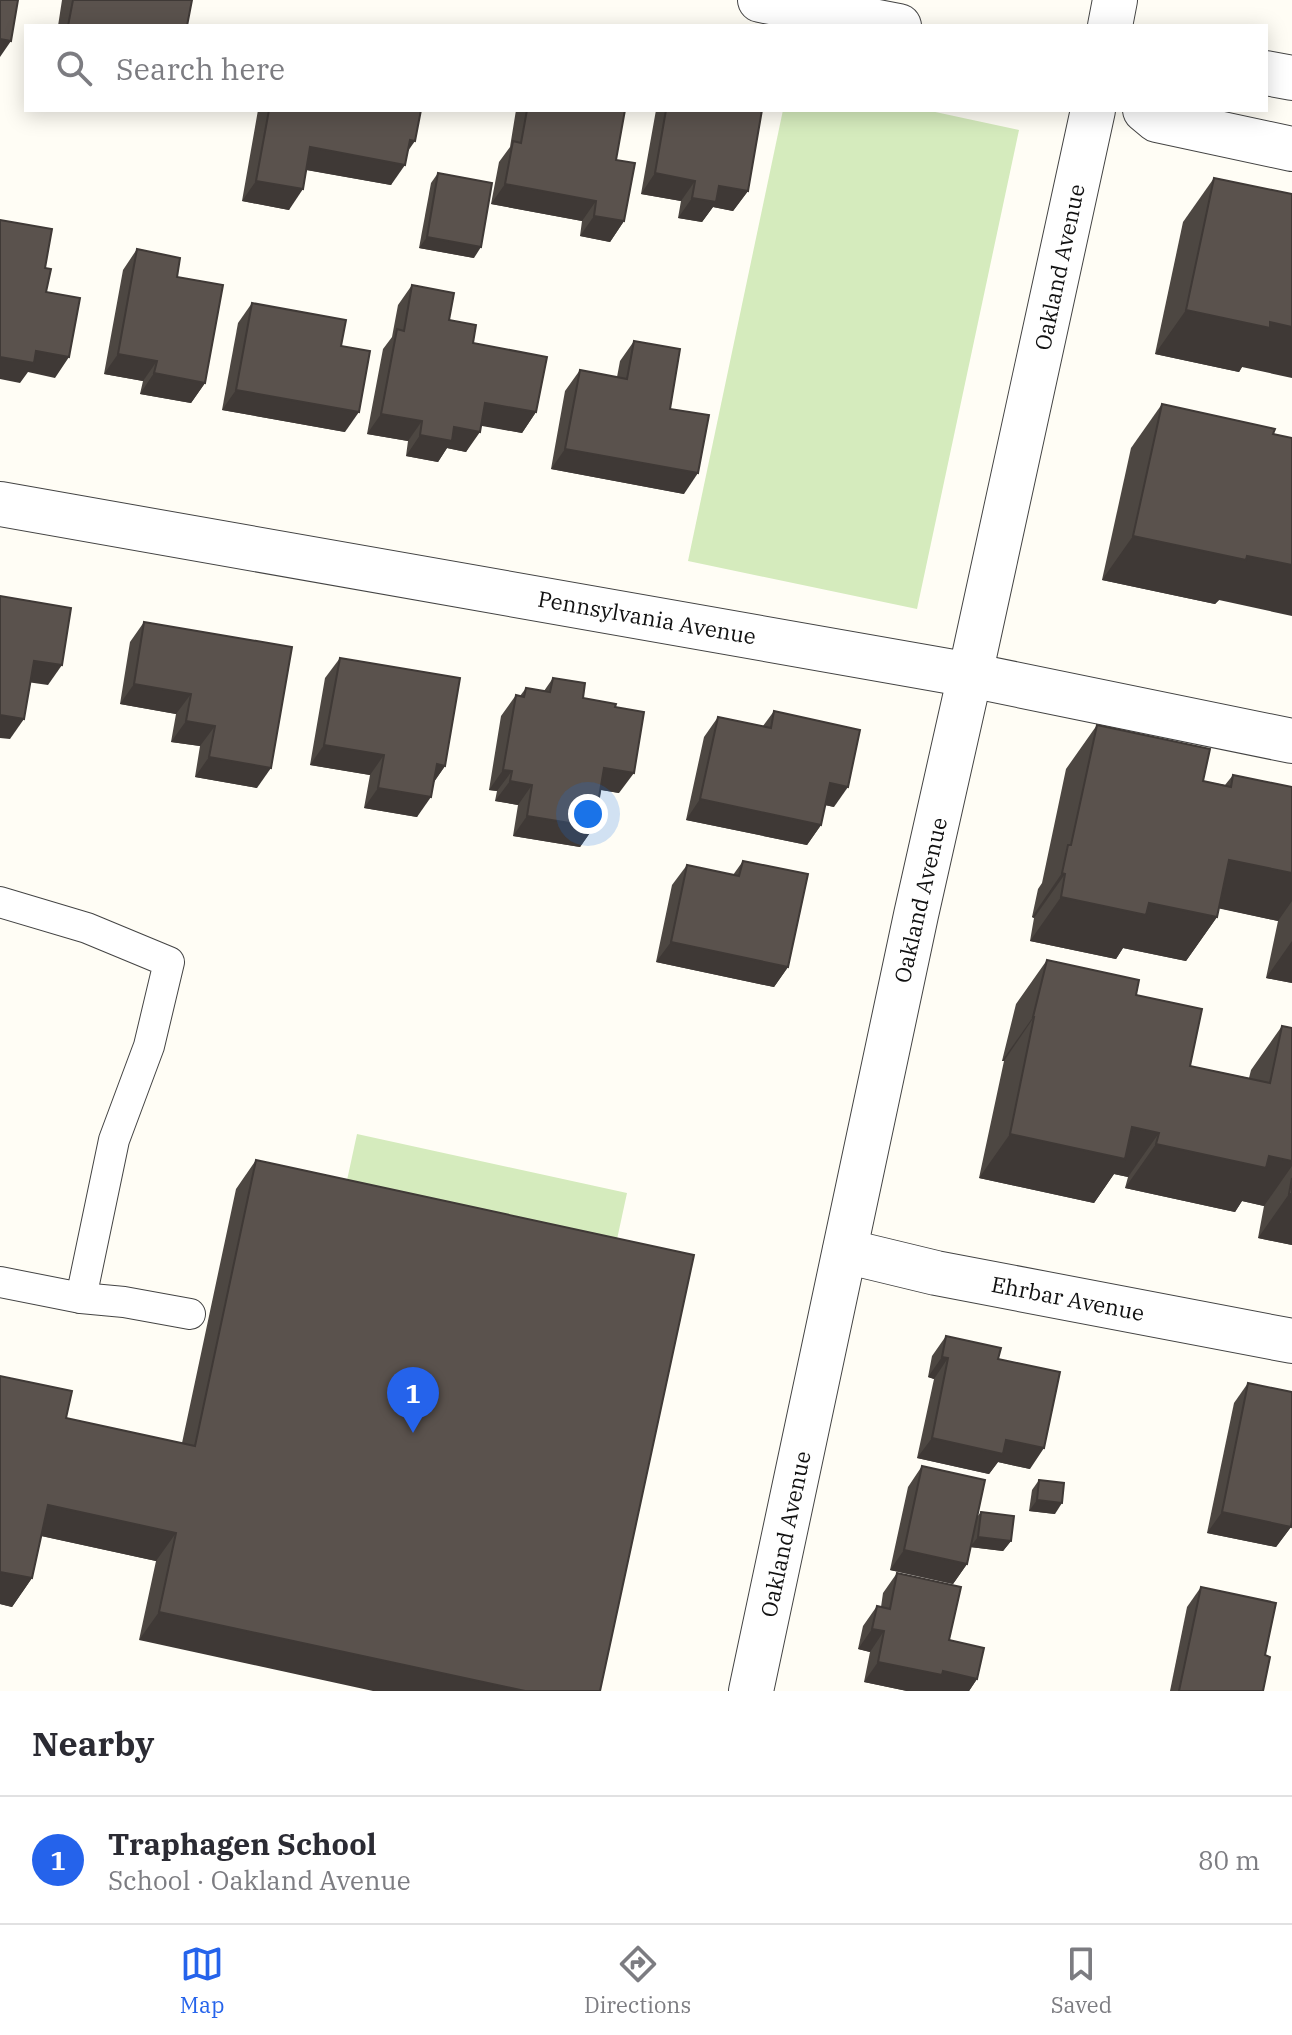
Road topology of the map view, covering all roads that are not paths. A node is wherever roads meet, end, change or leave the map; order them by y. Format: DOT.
graph roads {
  1 [pos="760,0"];
  2 [pos="1115,0"];
  3 [pos="888,24"];
  4 [pos="1110,24"];
  5 [pos="1268,73"];
  6 [pos="1292,78"];
  7 [pos="1093,112"];
  8 [pos="1147,112"];
  9 [pos="1292,149"];
  10 [pos="0,504"];
  11 [pos="970,675"];
  12 [pos="1292,741"];
  13 [pos="0,902"];
  14 [pos="845,1251"];
  15 [pos="0,1282"];
  16 [pos="81,1298"];
  17 [pos="190,1314"];
  18 [pos="1292,1341"];
  19 [pos="751,1691"];
  1 -- 3 [label="street"];
  2 -- 4 [label="street"];
  5 -- 6 [label="street"];
  7 -- 11 [label="street, Oakland Avenue"];
  8 -- 9 [label="street"];
  10 -- 11 [label="street, Pennsylvania Avenue"];
  11 -- 12 [label="street, Pennsylvania Avenue"];
  11 -- 14 [label="street, Oakland Avenue"];
  13 -- 16 [label="lane"];
  14 -- 18 [label="street, Ehrbar Avenue"];
  14 -- 19 [label="street, Oakland Avenue"];
  15 -- 16 [label="lane"];
  16 -- 17 [label="lane"];
}
